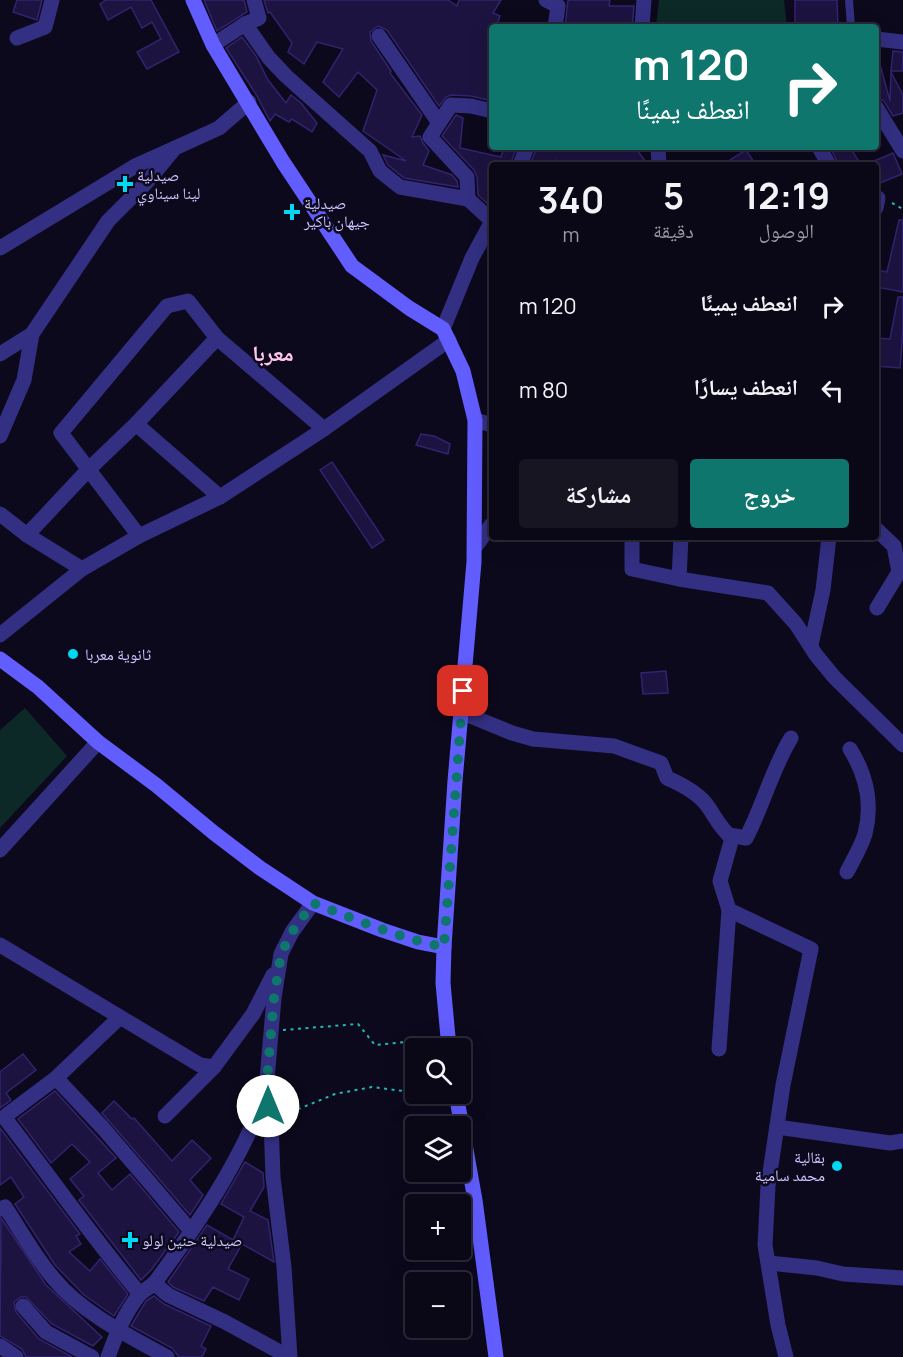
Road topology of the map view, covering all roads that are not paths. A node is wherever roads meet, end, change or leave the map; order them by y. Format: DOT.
graph roads {
  1 [pos="52,0"];
  2 [pos="194,0"];
  3 [pos="254,0"];
  4 [pos="546,0"];
  5 [pos="644,0"];
  6 [pos="849,0"];
  7 [pos="245,24"];
  8 [pos="555,24"];
  9 [pos="642,24"];
  10 [pos="851,24"];
  11 [pos="379,36"];
  12 [pos="17,38"];
  13 [pos="879,39"];
  14 [pos="903,42"];
  15 [pos="213,45"];
  16 [pos="249,102"];
  17 [pos="489,110"];
  18 [pos="879,112"];
  19 [pos="439,123"];
  20 [pos="175,148"];
  21 [pos="903,151"];
  22 [pos="468,199"];
  23 [pos="489,218"];
  24 [pos="489,227"];
  25 [pos="0,248"];
  26 [pos="32,334"];
  27 [pos="446,334"];
  28 [pos="216,338"];
  29 [pos="0,354"];
  30 [pos="475,420"];
  31 [pos="489,423"];
  32 [pos="136,424"];
  33 [pos="324,429"];
  34 [pos="0,436"];
  35 [pos="89,469"];
  36 [pos="220,497"];
  37 [pos="0,514"];
  38 [pos="489,528"];
  39 [pos="879,532"];
  40 [pos="27,535"];
  41 [pos="139,536"];
  42 [pos="632,540"];
  43 [pos="681,540"];
  44 [pos="829,540"];
  45 [pos="475,547"];
  46 [pos="82,570"];
  47 [pos="679,579"];
  48 [pos="878,608"];
  49 [pos="0,635"];
  50 [pos="811,645"];
  51 [pos="0,659"];
  52 [pos="461,712"];
  53 [pos="791,738"];
  54 [pos="98,742"];
  55 [pos="903,745"];
  56 [pos="850,749"];
  57 [pos="729,835"];
  58 [pos="0,850"];
  59 [pos="847,872"];
  60 [pos="313,903"];
  61 [pos="729,910"];
  62 [pos="0,945"];
  63 [pos="444,947"];
  64 [pos="280,963"];
  65 [pos="119,1018"];
  66 [pos="448,1038"];
  67 [pos="719,1049"];
  68 [pos="214,1067"];
  69 [pos="56,1078"];
  70 [pos="266,1091"];
  71 [pos="458,1104"];
  72 [pos="2,1116"];
  73 [pos="165,1116"];
  74 [pos="777,1127"];
  75 [pos="903,1141"];
  76 [pos="0,1209"];
  77 [pos="191,1232"];
  78 [pos="769,1263"];
  79 [pos="903,1278"];
  80 [pos="154,1283"];
  81 [pos="140,1294"];
  82 [pos="23,1306"];
  83 [pos="118,1329"];
  84 [pos="0,1346"];
  85 [pos="16,1357"];
  86 [pos="92,1357"];
  87 [pos="108,1357"];
  88 [pos="167,1357"];
  89 [pos="289,1357"];
  90 [pos="496,1357"];
  91 [pos="786,1357"];
  1 -- 12 [label="street"];
  2 -- 15 [label="main road"];
  3 -- 7 [label="street"];
  4 -- 8 [label="street"];
  5 -- 9 [label="street"];
  6 -- 10 [label="lane"];
  7 -- 15 [label="street"];
  7 -- 22 [label="street"];
  11 -- 19 [label="street"];
  13 -- 14 [label="street"];
  15 -- 16 [label="main road"];
  16 -- 20 [label="street"];
  16 -- 27 [label="main road"];
  17 -- 19 [label="street"];
  18 -- 21 [label="street"];
  19 -- 22 [label="street"];
  20 -- 25 [label="street"];
  20 -- 26 [label="street"];
  22 -- 23 [label="street"];
  24 -- 27 [label="street"];
  26 -- 29 [label="street"];
  26 -- 34 [label="street"];
  27 -- 30 [label="main road"];
  27 -- 33 [label="street"];
  28 -- 32 [label="street"];
  28 -- 33 [label="street"];
  28 -- 35 [label="street"];
  30 -- 31 [label="street"];
  30 -- 45 [label="main road"];
  32 -- 35 [label="street"];
  32 -- 36 [label="street"];
  33 -- 36 [label="street"];
  35 -- 40 [label="street"];
  35 -- 41 [label="street"];
  36 -- 41 [label="street"];
  37 -- 40 [label="street"];
  38 -- 45 [label="street"];
  39 -- 48 [label="street"];
  40 -- 46 [label="street"];
  41 -- 46 [label="street"];
  42 -- 47 [label="street"];
  43 -- 47 [label="street"];
  44 -- 50 [label="street"];
  45 -- 52 [label="main road"];
  46 -- 49 [label="street"];
  47 -- 50 [label="street"];
  50 -- 55 [label="street"];
  51 -- 54 [label="main road"];
  52 -- 57 [label="street"];
  52 -- 63 [label="main road"];
  53 -- 57 [label="street"];
  54 -- 58 [label="street"];
  54 -- 60 [label="main road"];
  56 -- 59 [label="street"];
  57 -- 61 [label="street"];
  60 -- 63 [label="main road"];
  60 -- 64 [label="street"];
  61 -- 67 [label="street"];
  61 -- 74 [label="street"];
  62 -- 65 [label="street"];
  63 -- 66 [label="main road"];
  64 -- 68 [label="street"];
  64 -- 70 [label="street"];
  65 -- 68 [label="street"];
  65 -- 69 [label="street"];
  68 -- 73 [label="street"];
  69 -- 72 [label="street"];
  69 -- 77 [label="street"];
  70 -- 77 [label="street"];
  70 -- 89 [label="street"];
  71 -- 90 [label="main road"];
  72 -- 81 [label="street"];
  74 -- 75 [label="street"];
  74 -- 78 [label="street"];
  76 -- 83 [label="street"];
  77 -- 80 [label="street"];
  78 -- 79 [label="street"];
  78 -- 91 [label="street"];
  80 -- 81 [label="street"];
  80 -- 89 [label="street"];
  81 -- 83 [label="street"];
  82 -- 86 [label="street"];
  83 -- 87 [label="street"];
  83 -- 88 [label="street"];
  84 -- 85 [label="street"];
}
